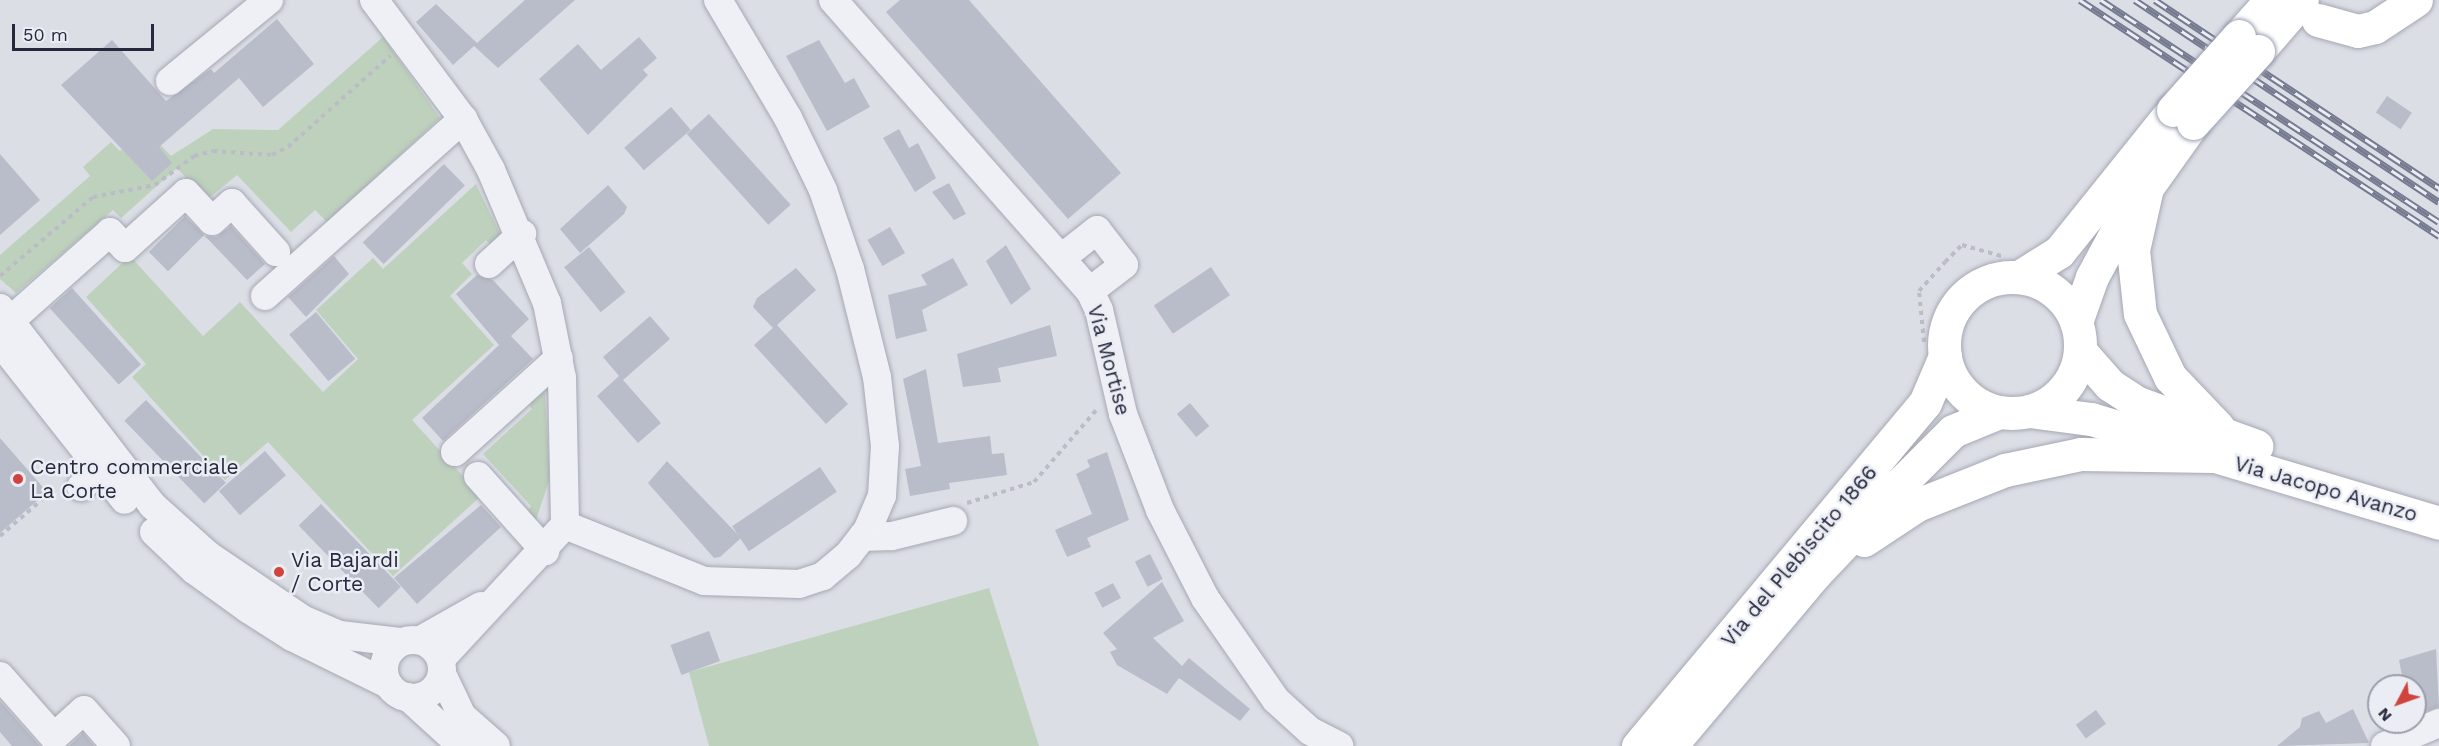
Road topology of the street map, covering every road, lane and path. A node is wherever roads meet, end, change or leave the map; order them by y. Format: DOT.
graph roads {
  1 [pos="269,0"];
  2 [pos="374,0"];
  3 [pos="718,0"];
  4 [pos="833,0"];
  5 [pos="2271,0"];
  6 [pos="2416,0"];
  7 [pos="2310,10"];
  8 [pos="2249,43"];
  9 [pos="401,47"];
  10 [pos="170,81"];
  11 [pos="2183,116"];
  12 [pos="463,119"];
  13 [pos="2148,183"];
  14 [pos="522,234"];
  15 [pos="276,252"];
  16 [pos="1064,256"];
  17 [pos="489,264"];
  18 [pos="2016,267"];
  19 [pos="0,276"];
  20 [pos="1090,291"];
  21 [pos="265,296"];
  22 [pos="4,323"];
  23 [pos="2078,337"];
  24 [pos="1934,353"];
  25 [pos="559,358"];
  26 [pos="1111,387"];
  27 [pos="2014,412"];
  28 [pos="2224,448"];
  29 [pos="455,452"];
  30 [pos="478,476"];
  31 [pos="52,491"];
  32 [pos="2439,500"];
  33 [pos="956,514"];
  34 [pos="2439,523"];
  35 [pos="565,525"];
  36 [pos="0,536"];
  37 [pos="862,537"];
  38 [pos="544,551"];
  39 [pos="1814,575"];
  40 [pos="489,604"];
  41 [pos="411,641"];
  42 [pos="442,667"];
  43 [pos="0,676"];
  44 [pos="398,691"];
  45 [pos="2439,723"];
  46 [pos="116,746"];
  47 [pos="462,746"];
  48 [pos="496,746"];
  49 [pos="1339,746"];
  50 [pos="1638,746"];
  51 [pos="1670,746"];
  52 [pos="2385,746"];
  1 -- 10 [label="street"];
  2 -- 12 [label="street"];
  3 -- 37 [label="street"];
  4 -- 16 [label="street, Via Mortise"];
  5 -- 8 [label="main road"];
  6 -- 7 [label="main road"];
  7 -- 8 [label="main road"];
  8 -- 11 [label="main road, bridge"];
  9 -- 19 [label="path"];
  11 -- 13 [label="main road"];
  11 -- 18 [label="main road"];
  12 -- 14 [label="street"];
  12 -- 21 [label="street"];
  13 -- 23 [label="main road"];
  13 -- 28 [label="main road, Via Jacopo Avanzo"];
  14 -- 17 [label="street"];
  14 -- 25 [label="street"];
  15 -- 22 [label="street"];
  16 -- 20 [label="street, Via Mortise"];
  16 -- 20 [label="street"];
  18 -- 23 [label="main road"];
  18 -- 24 [label="main road"];
  18 -- 24 [label="path"];
  20 -- 26 [label="street, Via Mortise"];
  22 -- 41 [label="street"];
  22 -- 44 [label="street"];
  23 -- 27 [label="main road"];
  23 -- 28 [label="main road, Via Jacopo Avanzo"];
  24 -- 27 [label="main road"];
  24 -- 50 [label="main road, Via del Plebiscito 1866"];
  25 -- 29 [label="street"];
  25 -- 35 [label="street"];
  26 -- 33 [label="path"];
  26 -- 49 [label="street, Via Mortise"];
  27 -- 28 [label="main road, Via Jacopo Avanzo"];
  27 -- 39 [label="main road, Via del Plebiscito 1866"];
  28 -- 32 [label="main road, Via Jacopo Avanzo"];
  28 -- 34 [label="main road, Via Jacopo Avanzo"];
  28 -- 39 [label="main road, Via Jacopo Avanzo"];
  30 -- 38 [label="street"];
  31 -- 36 [label="path"];
  33 -- 37 [label="street"];
  35 -- 37 [label="street"];
  35 -- 38 [label="street"];
  38 -- 40 [label="street"];
  39 -- 51 [label="main road, Via del Plebiscito 1866"];
  40 -- 41 [label="street"];
  40 -- 42 [label="street"];
  41 -- 42 [label="street"];
  41 -- 44 [label="street"];
  42 -- 44 [label="street"];
  42 -- 48 [label="street"];
  43 -- 46 [label="street"];
  44 -- 47 [label="street"];
  45 -- 52 [label="street"];
}
